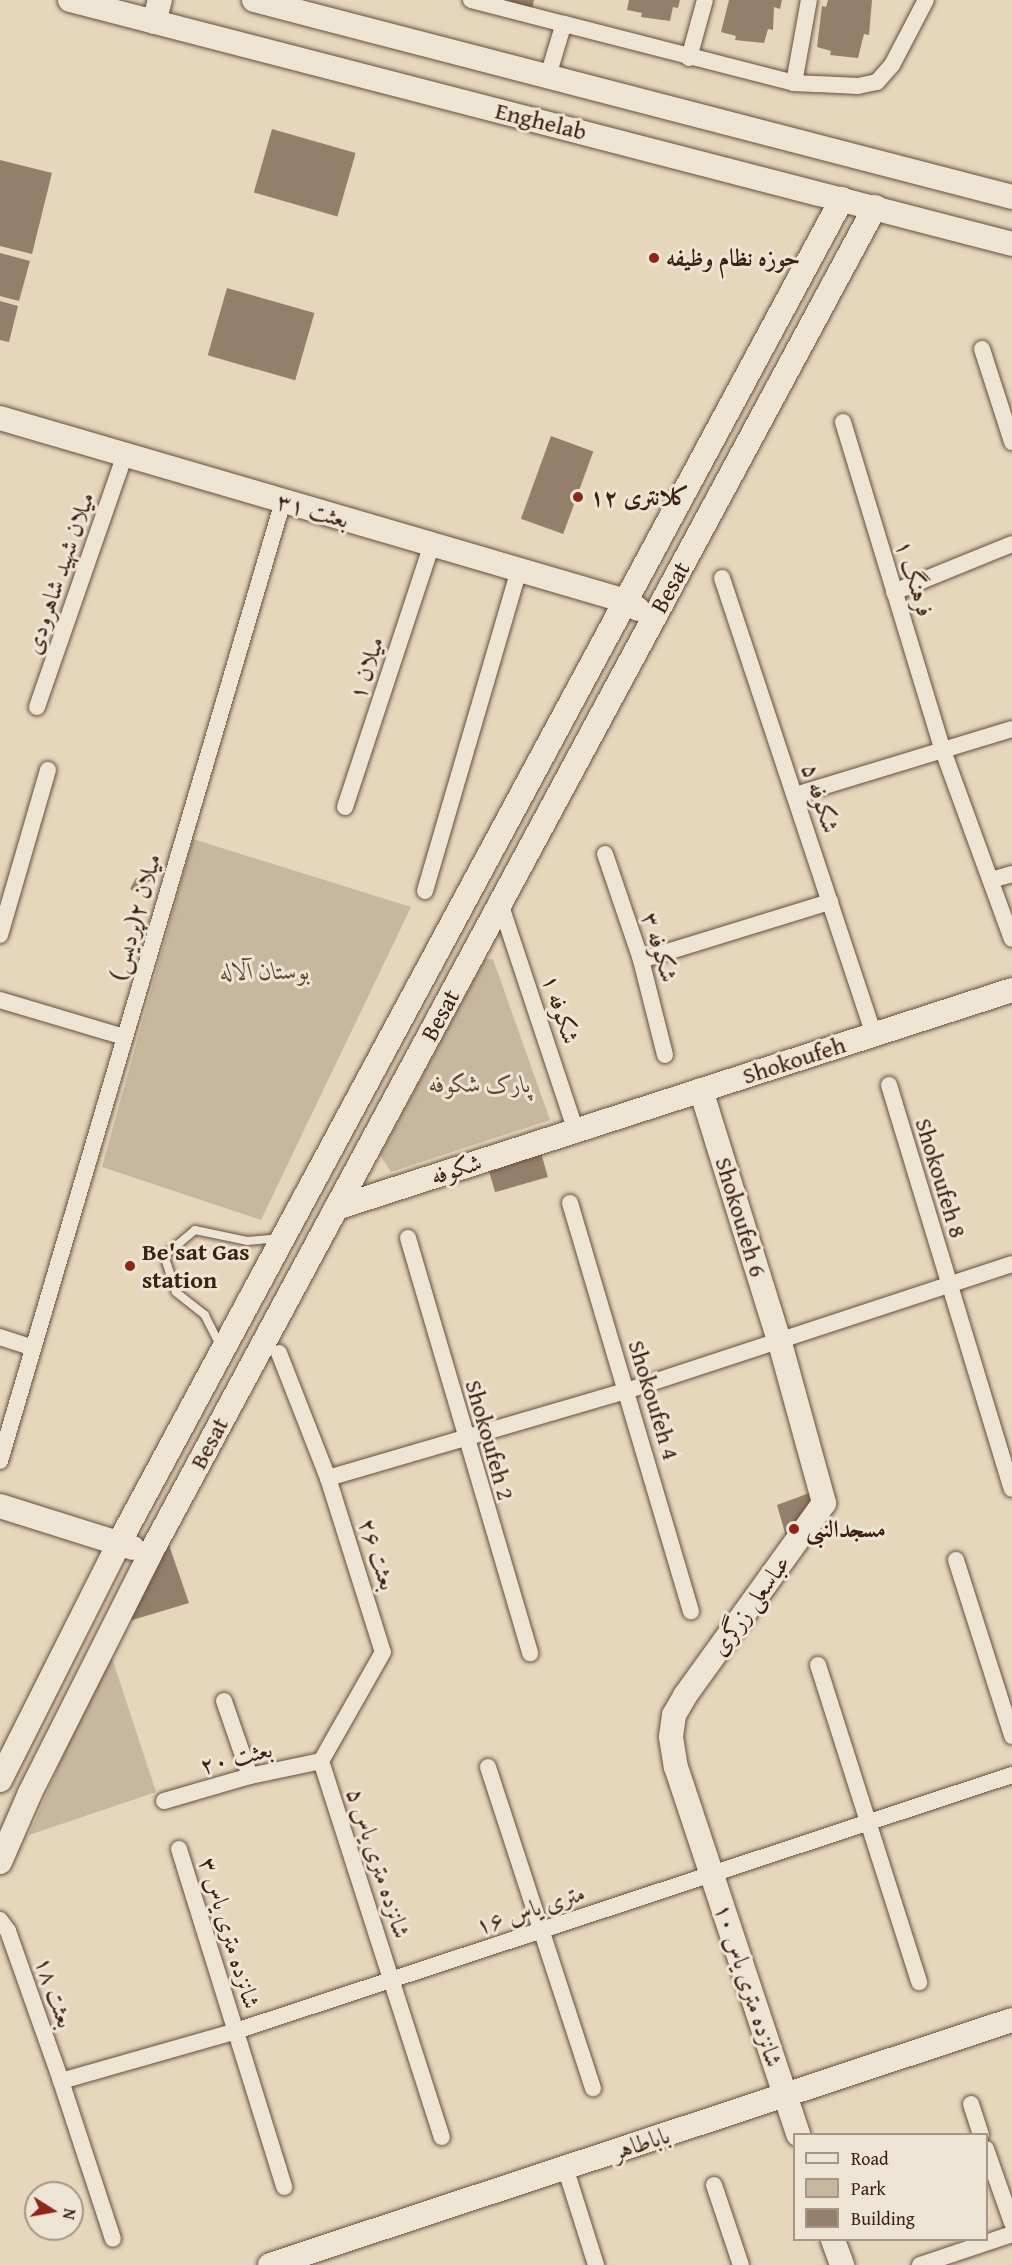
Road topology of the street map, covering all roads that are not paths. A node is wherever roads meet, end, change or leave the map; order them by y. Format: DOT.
graph roads {
  1 [pos="70,0"];
  2 [pos="254,0"];
  3 [pos="471,0"];
  4 [pos="705,0"];
  5 [pos="809,0"];
  6 [pos="926,0"];
  7 [pos="157,11"];
  8 [pos="563,26"];
  9 [pos="689,58"];
  10 [pos="548,76"];
  11 [pos="794,83"];
  12 [pos="1012,197"];
  13 [pos="842,199"];
  14 [pos="875,207"];
  15 [pos="1012,244"];
  16 [pos="982,349"];
  17 [pos="0,418"];
  18 [pos="843,422"];
  19 [pos="1012,442"];
  20 [pos="125,454"];
  21 [pos="282,501"];
  22 [pos="432,544"];
  23 [pos="1012,544"];
  24 [pos="519,570"];
  25 [pos="722,578"];
  26 [pos="894,592"];
  27 [pos="626,601"];
  28 [pos="652,619"];
  29 [pos="37,707"];
  30 [pos="1012,729"];
  31 [pos="942,748"];
  32 [pos="48,770"];
  33 [pos="795,795"];
  34 [pos="345,807"];
  35 [pos="605,854"];
  36 [pos="1012,874"];
  37 [pos="990,880"];
  38 [pos="425,891"];
  39 [pos="830,902"];
  40 [pos="500,903"];
  41 [pos="0,936"];
  42 [pos="1012,939"];
  43 [pos="641,960"];
  44 [pos="1012,990"];
  45 [pos="0,1000"];
  46 [pos="874,1035"];
  47 [pos="124,1037"];
  48 [pos="665,1054"];
  49 [pos="889,1084"];
  50 [pos="701,1090"];
  51 [pos="576,1131"];
  52 [pos="570,1203"];
  53 [pos="336,1208"];
  54 [pos="283,1237"];
  55 [pos="408,1238"];
  56 [pos="1012,1264"];
  57 [pos="948,1284"];
  58 [pos="0,1338"];
  59 [pos="780,1343"];
  60 [pos="33,1348"];
  61 [pos="222,1350"];
  62 [pos="279,1353"];
  63 [pos="626,1392"];
  64 [pos="464,1438"];
  65 [pos="0,1461"];
  66 [pos="328,1478"];
  67 [pos="1012,1489"];
  68 [pos="0,1506"];
  69 [pos="120,1541"];
  70 [pos="149,1556"];
  71 [pos="956,1560"];
  72 [pos="691,1611"];
  73 [pos="530,1653"];
  74 [pos="818,1665"];
  75 [pos="685,1696"];
  76 [pos="224,1701"];
  77 [pos="1012,1736"];
  78 [pos="321,1761"];
  79 [pos="488,1767"];
  80 [pos="1012,1775"];
  81 [pos="250,1776"];
  82 [pos="0,1780"];
  83 [pos="164,1801"];
  84 [pos="868,1823"];
  85 [pos="179,1849"];
  86 [pos="0,1862"];
  87 [pos="712,1874"];
  88 [pos="0,1920"];
  89 [pos="541,1930"];
  90 [pos="392,1980"];
  91 [pos="919,1982"];
  92 [pos="1012,2020"];
  93 [pos="236,2031"];
  94 [pos="61,2081"];
  95 [pos="593,2088"];
  96 [pos="785,2095"];
  97 [pos="971,2104"];
  98 [pos="798,2133"];
  99 [pos="981,2133"];
  100 [pos="442,2137"];
  101 [pos="988,2152"];
  102 [pos="566,2167"];
  103 [pos="714,2185"];
  104 [pos="284,2187"];
  105 [pos="1012,2223"];
  106 [pos="1012,2234"];
  107 [pos="112,2239"];
  108 [pos="833,2241"];
  109 [pos="275,2264"];
  110 [pos="596,2265"];
  111 [pos="741,2265"];
  112 [pos="842,2265"];
  113 [pos="920,2265"];
  1 -- 7 [label="main road, Enghelab"];
  2 -- 10 [label="main road, Enghelab"];
  3 -- 8 [label="street"];
  4 -- 9 [label="street"];
  5 -- 11 [label="street"];
  6 -- 11 [label="street"];
  7 -- 13 [label="main road, Enghelab"];
  8 -- 9 [label="street"];
  8 -- 10 [label="street"];
  9 -- 11 [label="street"];
  10 -- 12 [label="main road, Enghelab"];
  13 -- 14 [label="main road, Enghelab"];
  13 -- 27 [label="main road, Besat"];
  14 -- 15 [label="main road, Enghelab"];
  14 -- 28 [label="main road, Besat"];
  16 -- 19 [label="street"];
  17 -- 20 [label="main road, بعثت ۳۱"];
  18 -- 26 [label="street, فرهنگ ۱"];
  20 -- 21 [label="main road, بعثت ۳۱"];
  20 -- 29 [label="street, میلان شهید شاهرودی"];
  21 -- 22 [label="main road, بعثت ۳۱"];
  21 -- 47 [label="street, میلان ۲(پردیس)"];
  22 -- 24 [label="main road, بعثت ۳۱"];
  22 -- 34 [label="street, میلان ۱"];
  23 -- 26 [label="street"];
  24 -- 27 [label="main road, بعثت ۳۱"];
  24 -- 38 [label="street"];
  25 -- 33 [label="street, شکوفه ۵"];
  26 -- 31 [label="street, فرهنگ ۱"];
  27 -- 28 [label="main road, بعثت ۳۱"];
  27 -- 54 [label="main road, Besat"];
  28 -- 40 [label="main road, Besat"];
  30 -- 31 [label="street"];
  31 -- 33 [label="street"];
  31 -- 37 [label="street, فرهنگ ۱"];
  32 -- 41 [label="street"];
  33 -- 39 [label="street, شکوفه ۵"];
  35 -- 43 [label="street, شکوفه ۳"];
  36 -- 37 [label="street"];
  37 -- 42 [label="street, فرهنگ ۱"];
  39 -- 43 [label="street"];
  39 -- 46 [label="street, شکوفه ۵"];
  40 -- 51 [label="street, شکوفه ۱"];
  40 -- 53 [label="main road, Besat"];
  43 -- 48 [label="street, شکوفه ۳"];
  44 -- 46 [label="main road, Shokoufeh"];
  45 -- 47 [label="street"];
  46 -- 50 [label="main road, Shokoufeh"];
  47 -- 60 [label="street, میلان ۲(پردیس)"];
  49 -- 57 [label="street, Shokoufeh 8"];
  50 -- 51 [label="main road, Shokoufeh"];
  50 -- 59 [label="main road, Shokoufeh 6"];
  51 -- 53 [label="main road, شکوفه"];
  52 -- 63 [label="street, Shokoufeh 4"];
  53 -- 70 [label="main road, Besat"];
  54 -- 61 [label="main road, Besat"];
  54 -- 61 [label="lane"];
  55 -- 64 [label="street, Shokoufeh 2"];
  56 -- 57 [label="street"];
  57 -- 59 [label="street"];
  57 -- 67 [label="street, Shokoufeh 8"];
  58 -- 60 [label="street"];
  59 -- 63 [label="street"];
  59 -- 75 [label="main road, عباسعلی زرگری"];
  60 -- 65 [label="street, میلان ۲(پردیس)"];
  61 -- 69 [label="main road, Besat"];
  62 -- 66 [label="street, بعثت ۲۶"];
  63 -- 64 [label="street"];
  63 -- 72 [label="street, Shokoufeh 4"];
  64 -- 66 [label="street"];
  64 -- 73 [label="street, Shokoufeh 2"];
  66 -- 78 [label="street, بعثت ۲۶"];
  68 -- 69 [label="main road"];
  69 -- 70 [label="main road"];
  69 -- 82 [label="main road, Besat"];
  70 -- 86 [label="main road, Besat"];
  71 -- 77 [label="street"];
  74 -- 84 [label="street"];
  75 -- 87 [label="main road, شانزده متری یاس ۱۰"];
  76 -- 81 [label="street"];
  78 -- 81 [label="street, بعثت ۲۰"];
  78 -- 90 [label="street, شانزده متری یاس ۵"];
  79 -- 89 [label="street"];
  80 -- 84 [label="street, ۱۶ متری یاس"];
  81 -- 83 [label="street, بعثت ۲۰"];
  84 -- 87 [label="street, ۱۶ متری یاس"];
  84 -- 91 [label="street"];
  85 -- 93 [label="street, شانزده متری یاس ۳"];
  87 -- 89 [label="street, ۱۶ متری یاس"];
  87 -- 96 [label="main road, شانزده متری یاس ۱۰"];
  88 -- 94 [label="street, بعثت ۱۸"];
  89 -- 90 [label="street, ۱۶ متری یاس"];
  89 -- 95 [label="street"];
  90 -- 93 [label="street, ۱۶ متری یاس"];
  90 -- 100 [label="street, شانزده متری یاس ۵"];
  92 -- 96 [label="main road, باباطاهر"];
  93 -- 94 [label="street, ۱۶ متری یاس"];
  93 -- 104 [label="street, شانزده متری یاس ۳"];
  94 -- 107 [label="street, بعثت ۱۸"];
  96 -- 98 [label="main road"];
  96 -- 102 [label="main road, باباطاهر"];
  97 -- 99 [label="street"];
  101 -- 105 [label="street"];
  102 -- 109 [label="main road, باباطاهر"];
  102 -- 110 [label="street"];
  103 -- 111 [label="street"];
  106 -- 113 [label="street"];
  108 -- 112 [label="main road"];
}
